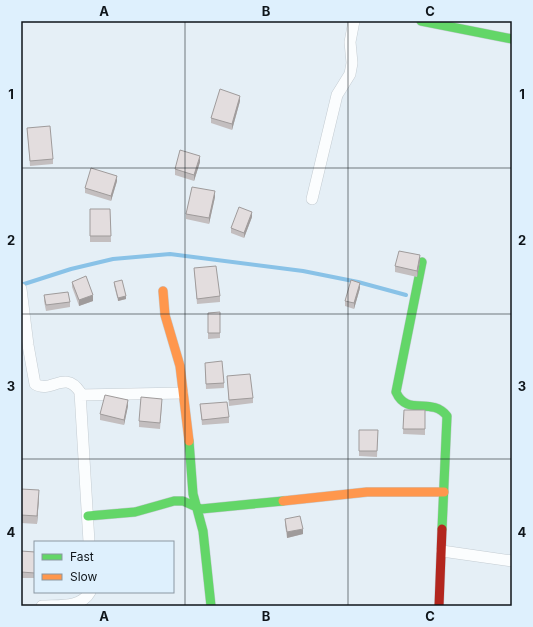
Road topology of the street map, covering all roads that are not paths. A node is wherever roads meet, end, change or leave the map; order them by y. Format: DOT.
graph roads {
  1 [pos="354,21"];
  2 [pos="421,21"];
  3 [pos="480,21"];
  4 [pos="479,32"];
  5 [pos="512,39"];
  6 [pos="312,199"];
  7 [pos="422,262"];
  8 [pos="21,289"];
  9 [pos="163,290"];
  10 [pos="182,393"];
  11 [pos="80,395"];
  12 [pos="444,492"];
  13 [pos="195,506"];
  14 [pos="88,516"];
  15 [pos="89,541"];
  16 [pos="442,551"];
  17 [pos="512,561"];
  18 [pos="89,593"];
  19 [pos="42,606"];
  20 [pos="211,606"];
  21 [pos="438,606"];
  1 -- 6 [label="street"];
  2 -- 4 [label="street"];
  3 -- 4 [label="street"];
  4 -- 5 [label="street"];
  7 -- 12 [label="street"];
  8 -- 11 [label="street"];
  9 -- 10 [label="street"];
  10 -- 11 [label="street"];
  10 -- 13 [label="street"];
  11 -- 14 [label="street"];
  12 -- 13 [label="street"];
  12 -- 16 [label="street"];
  13 -- 14 [label="street"];
  13 -- 20 [label="street"];
  14 -- 15 [label="street"];
  16 -- 17 [label="street"];
  16 -- 21 [label="street"];
  18 -- 19 [label="street"];
}
